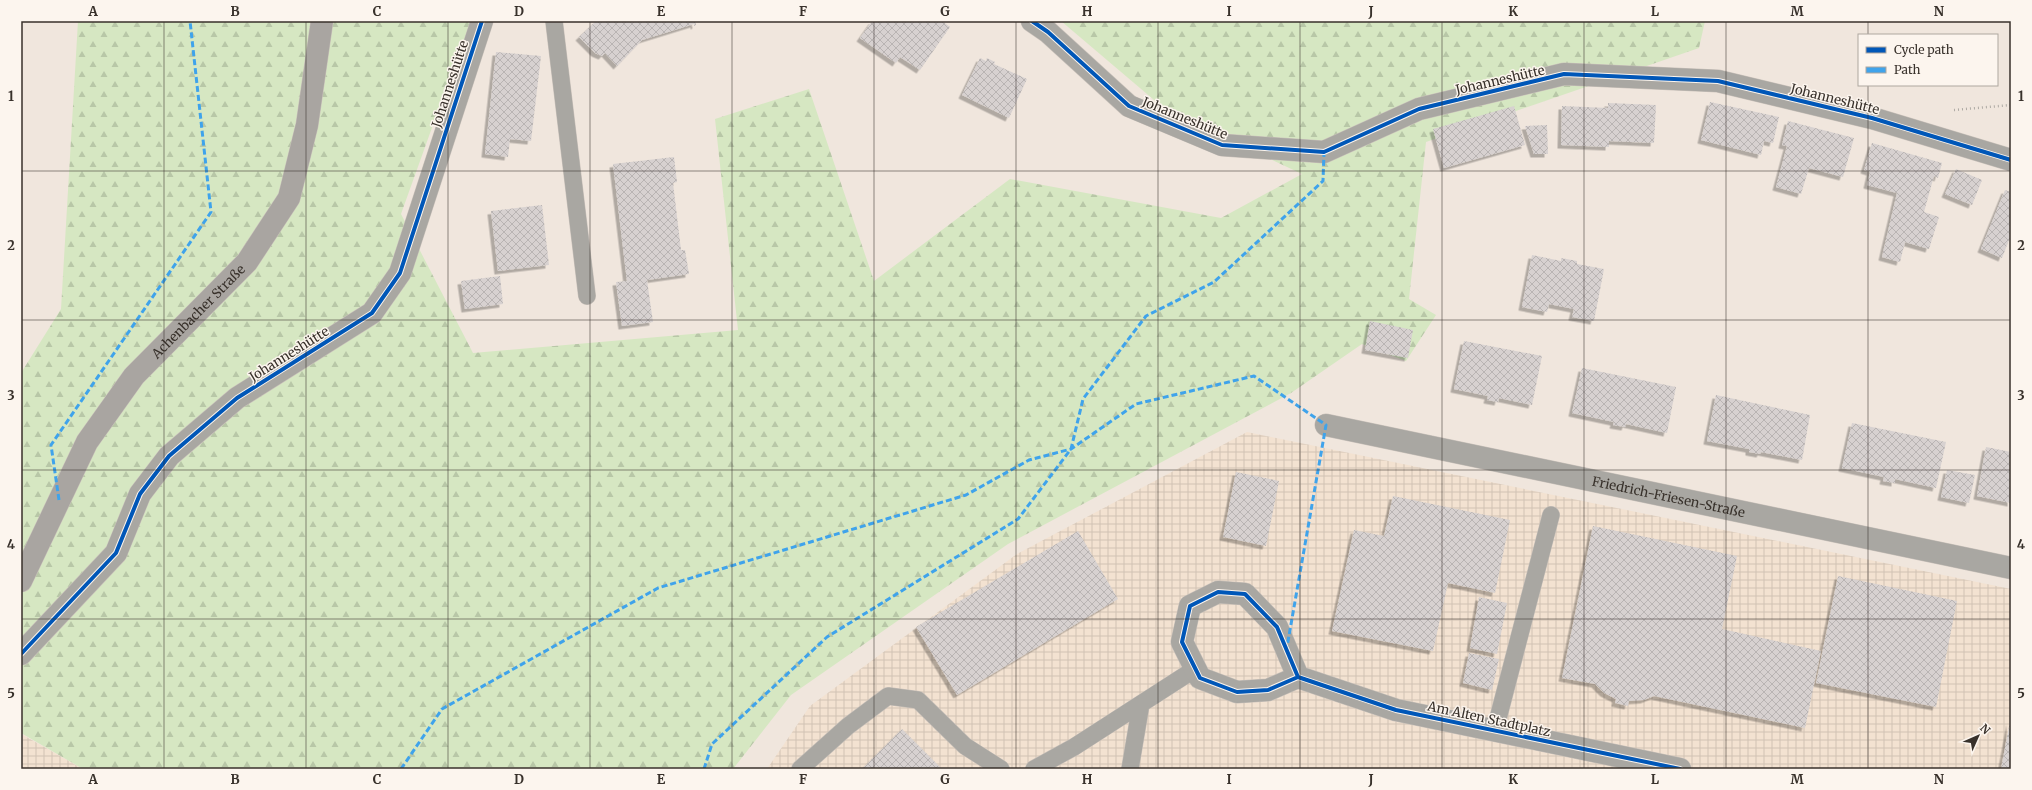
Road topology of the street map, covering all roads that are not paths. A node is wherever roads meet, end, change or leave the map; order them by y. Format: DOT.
graph roads {
  1 [pos="322,21"];
  2 [pos="482,21"];
  3 [pos="554,21"];
  4 [pos="1032,21"];
  5 [pos="2011,160"];
  6 [pos="587,296"];
  7 [pos="1326,425"];
  8 [pos="1551,516"];
  9 [pos="2011,568"];
  10 [pos="21,581"];
  11 [pos="21,654"];
  12 [pos="1195,669"];
  13 [pos="1298,677"];
  14 [pos="1141,704"];
  15 [pos="1495,730"];
  16 [pos="800,769"];
  17 [pos="1001,769"];
  18 [pos="1034,769"];
  19 [pos="1130,769"];
  20 [pos="1680,769"];
  1 -- 10 [label="main road, Achenbacher Straße"];
  2 -- 11 [label="street, Johanneshütte"];
  3 -- 6 [label="lane"];
  4 -- 5 [label="street, Johanneshütte"];
  7 -- 9 [label="street, Friedrich-Friesen-Straße"];
  8 -- 15 [label="lane"];
  12 -- 13 [label="street"];
  12 -- 13 [label="street"];
  12 -- 14 [label="lane"];
  13 -- 15 [label="street, Am Alten Stadtplatz"];
  14 -- 18 [label="lane"];
  14 -- 19 [label="lane"];
  15 -- 20 [label="street, Am Alten Stadtplatz"];
  16 -- 17 [label="lane"];
}
